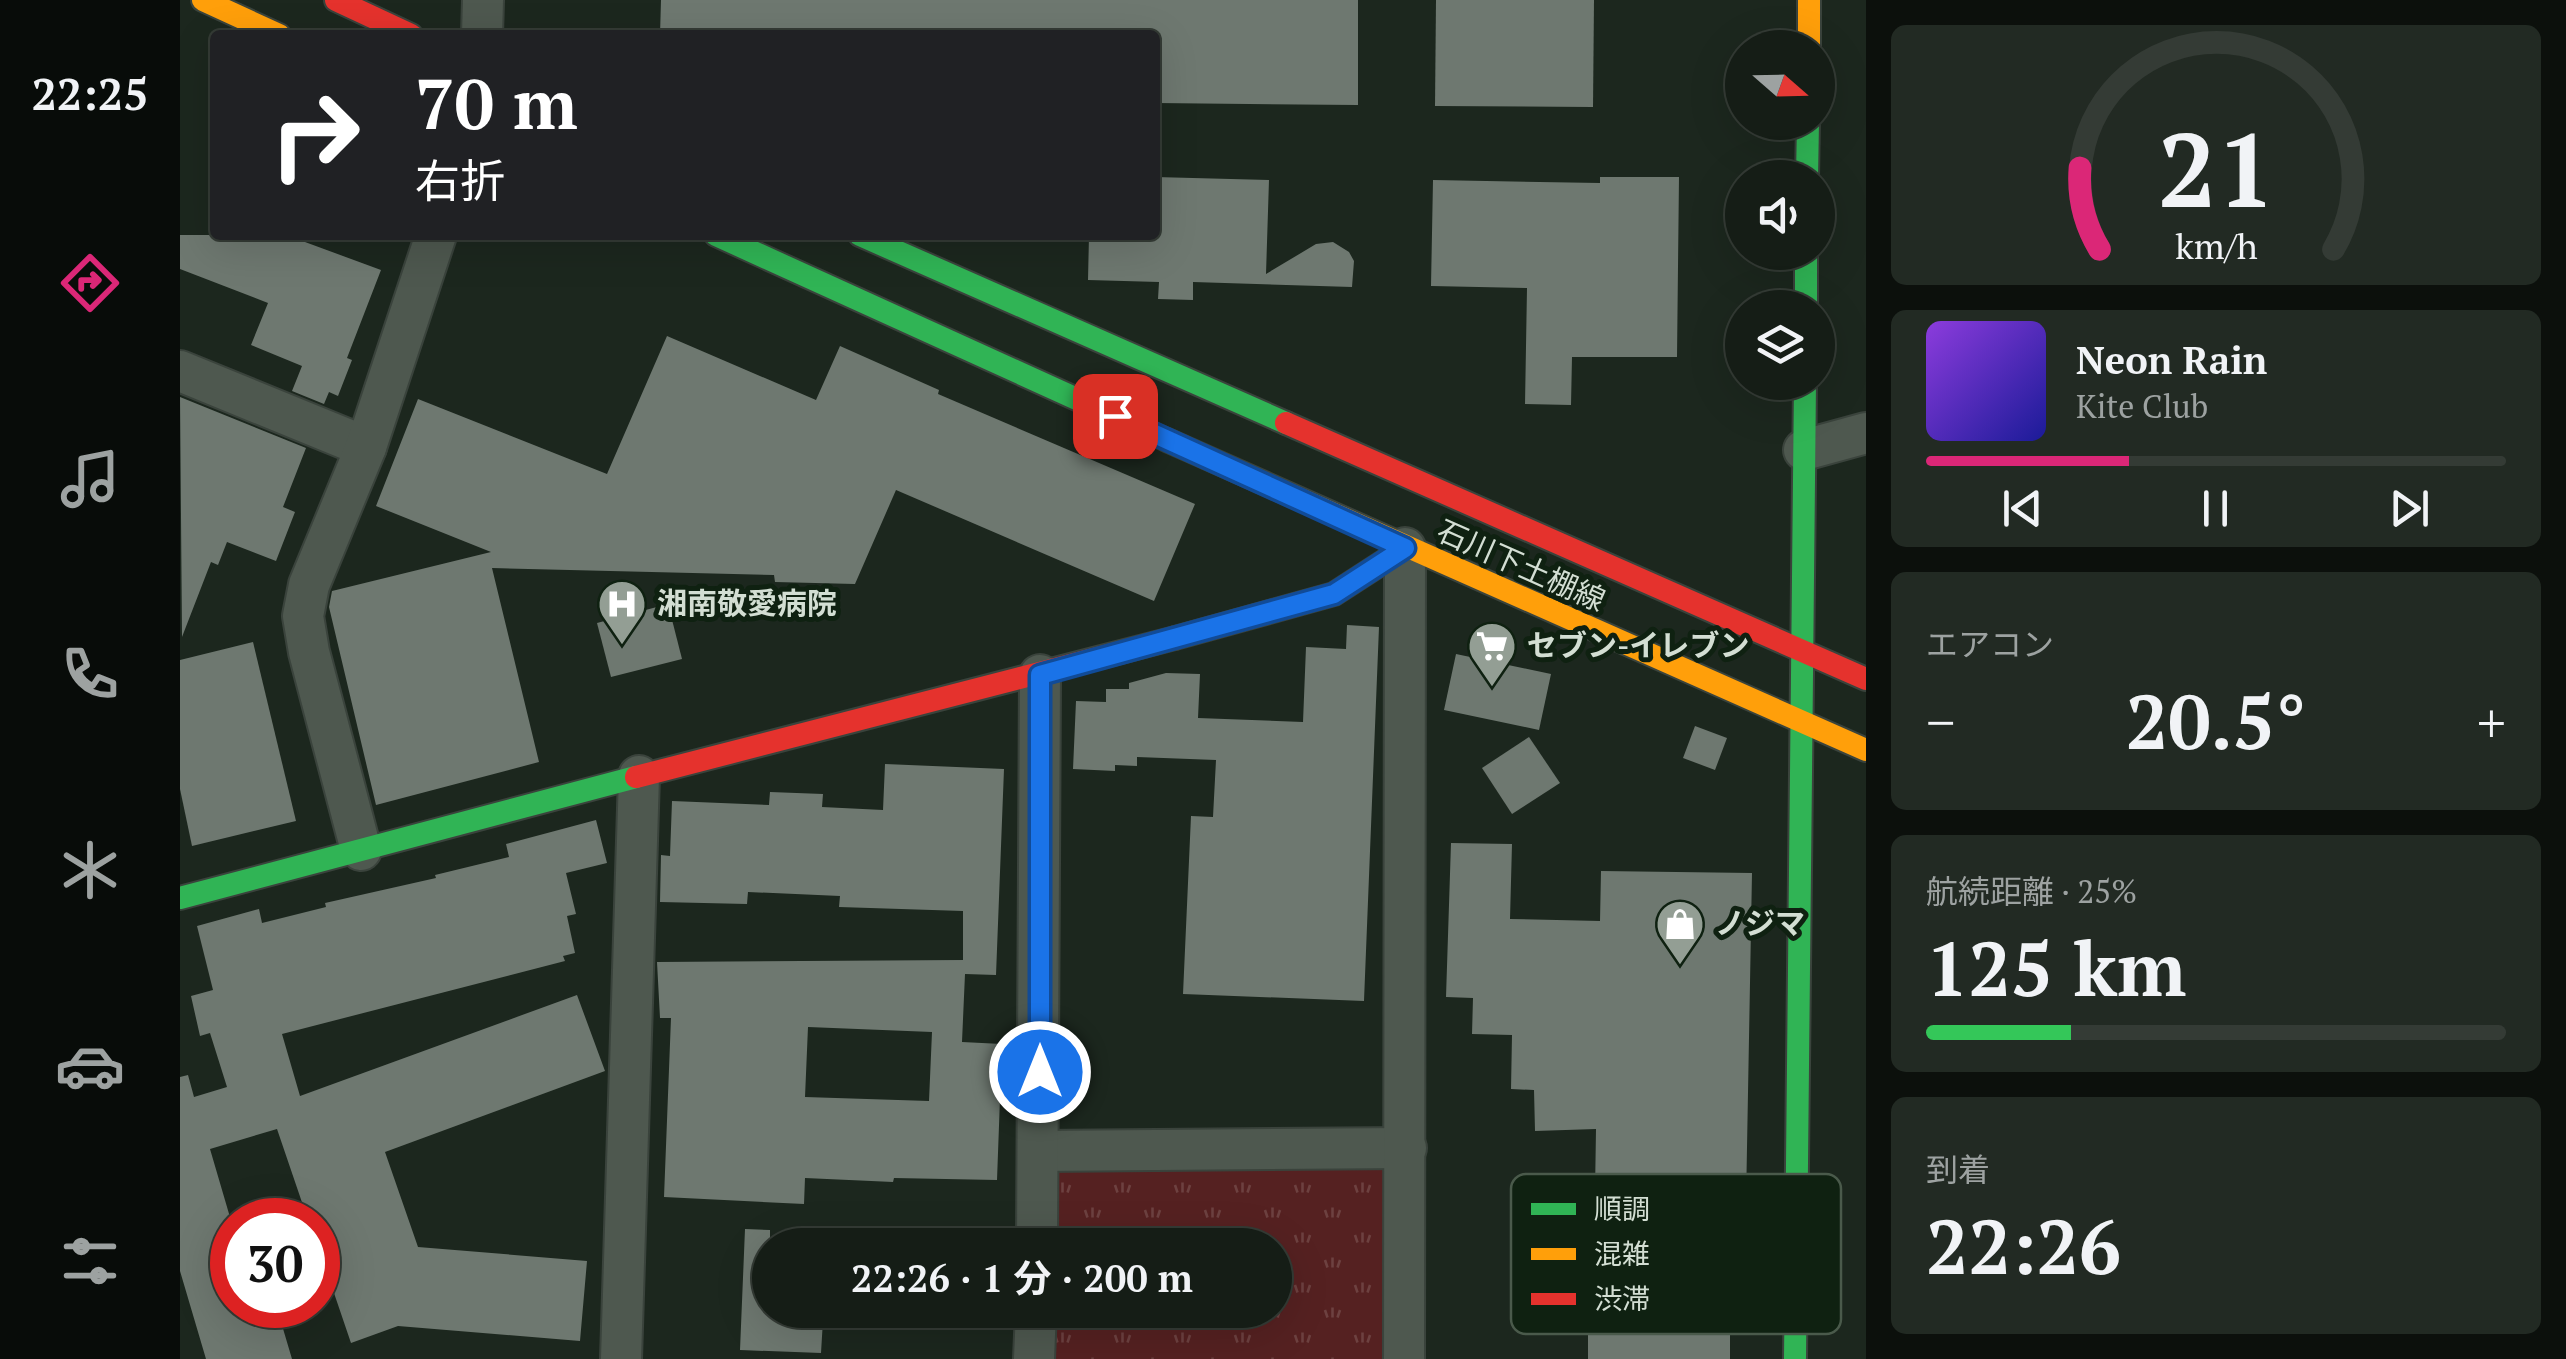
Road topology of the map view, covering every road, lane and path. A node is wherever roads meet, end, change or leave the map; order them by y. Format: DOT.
graph roads {
  1 [pos="203,0"];
  2 [pos="336,0"];
  3 [pos="483,0"];
  4 [pos="1809,0"];
  5 [pos="268,30"];
  6 [pos="399,30"];
  7 [pos="482,30"];
  8 [pos="1808,30"];
  9 [pos="434,240"];
  10 [pos="727,240"];
  11 [pos="871,240"];
  12 [pos="180,371"];
  13 [pos="1804,400"];
  14 [pos="1866,433"];
  15 [pos="366,447"];
  16 [pos="1804,450"];
  17 [pos="1405,548"];
  18 [pos="1801,650"];
  19 [pos="1040,675"];
  20 [pos="1866,679"];
  21 [pos="1802,721"];
  22 [pos="1866,750"];
  23 [pos="638,776"];
  24 [pos="360,850"];
  25 [pos="180,898"];
  26 [pos="1406,1148"];
  27 [pos="1039,1152"];
  28 [pos="1796,1174"];
  29 [pos="1037,1228"];
  30 [pos="1035,1328"];
  31 [pos="1794,1334"];
  32 [pos="621,1359"];
  33 [pos="1034,1359"];
  34 [pos="1404,1359"];
  35 [pos="1794,1359"];
  1 -- 5 [label="street"];
  2 -- 6 [label="street"];
  3 -- 7 [label="street"];
  4 -- 8 [label="street"];
  9 -- 15 [label="street"];
  10 -- 17 [label="street, 石川下土棚線"];
  11 -- 18 [label="street, 石川下土棚線"];
  12 -- 15 [label="street"];
  13 -- 16 [label="street"];
  14 -- 16 [label="street"];
  15 -- 24 [label="street"];
  16 -- 18 [label="street"];
  17 -- 19 [label="street"];
  17 -- 21 [label="street, 石川下土棚線"];
  17 -- 26 [label="street"];
  18 -- 20 [label="street, 石川下土棚線"];
  18 -- 21 [label="street"];
  19 -- 23 [label="street"];
  19 -- 27 [label="street"];
  21 -- 22 [label="street, 石川下土棚線"];
  21 -- 28 [label="street"];
  23 -- 24 [label="street"];
  23 -- 32 [label="street"];
  24 -- 25 [label="street"];
  26 -- 27 [label="street"];
  26 -- 34 [label="street"];
  27 -- 29 [label="street"];
  30 -- 33 [label="street"];
  31 -- 35 [label="street"];
}
